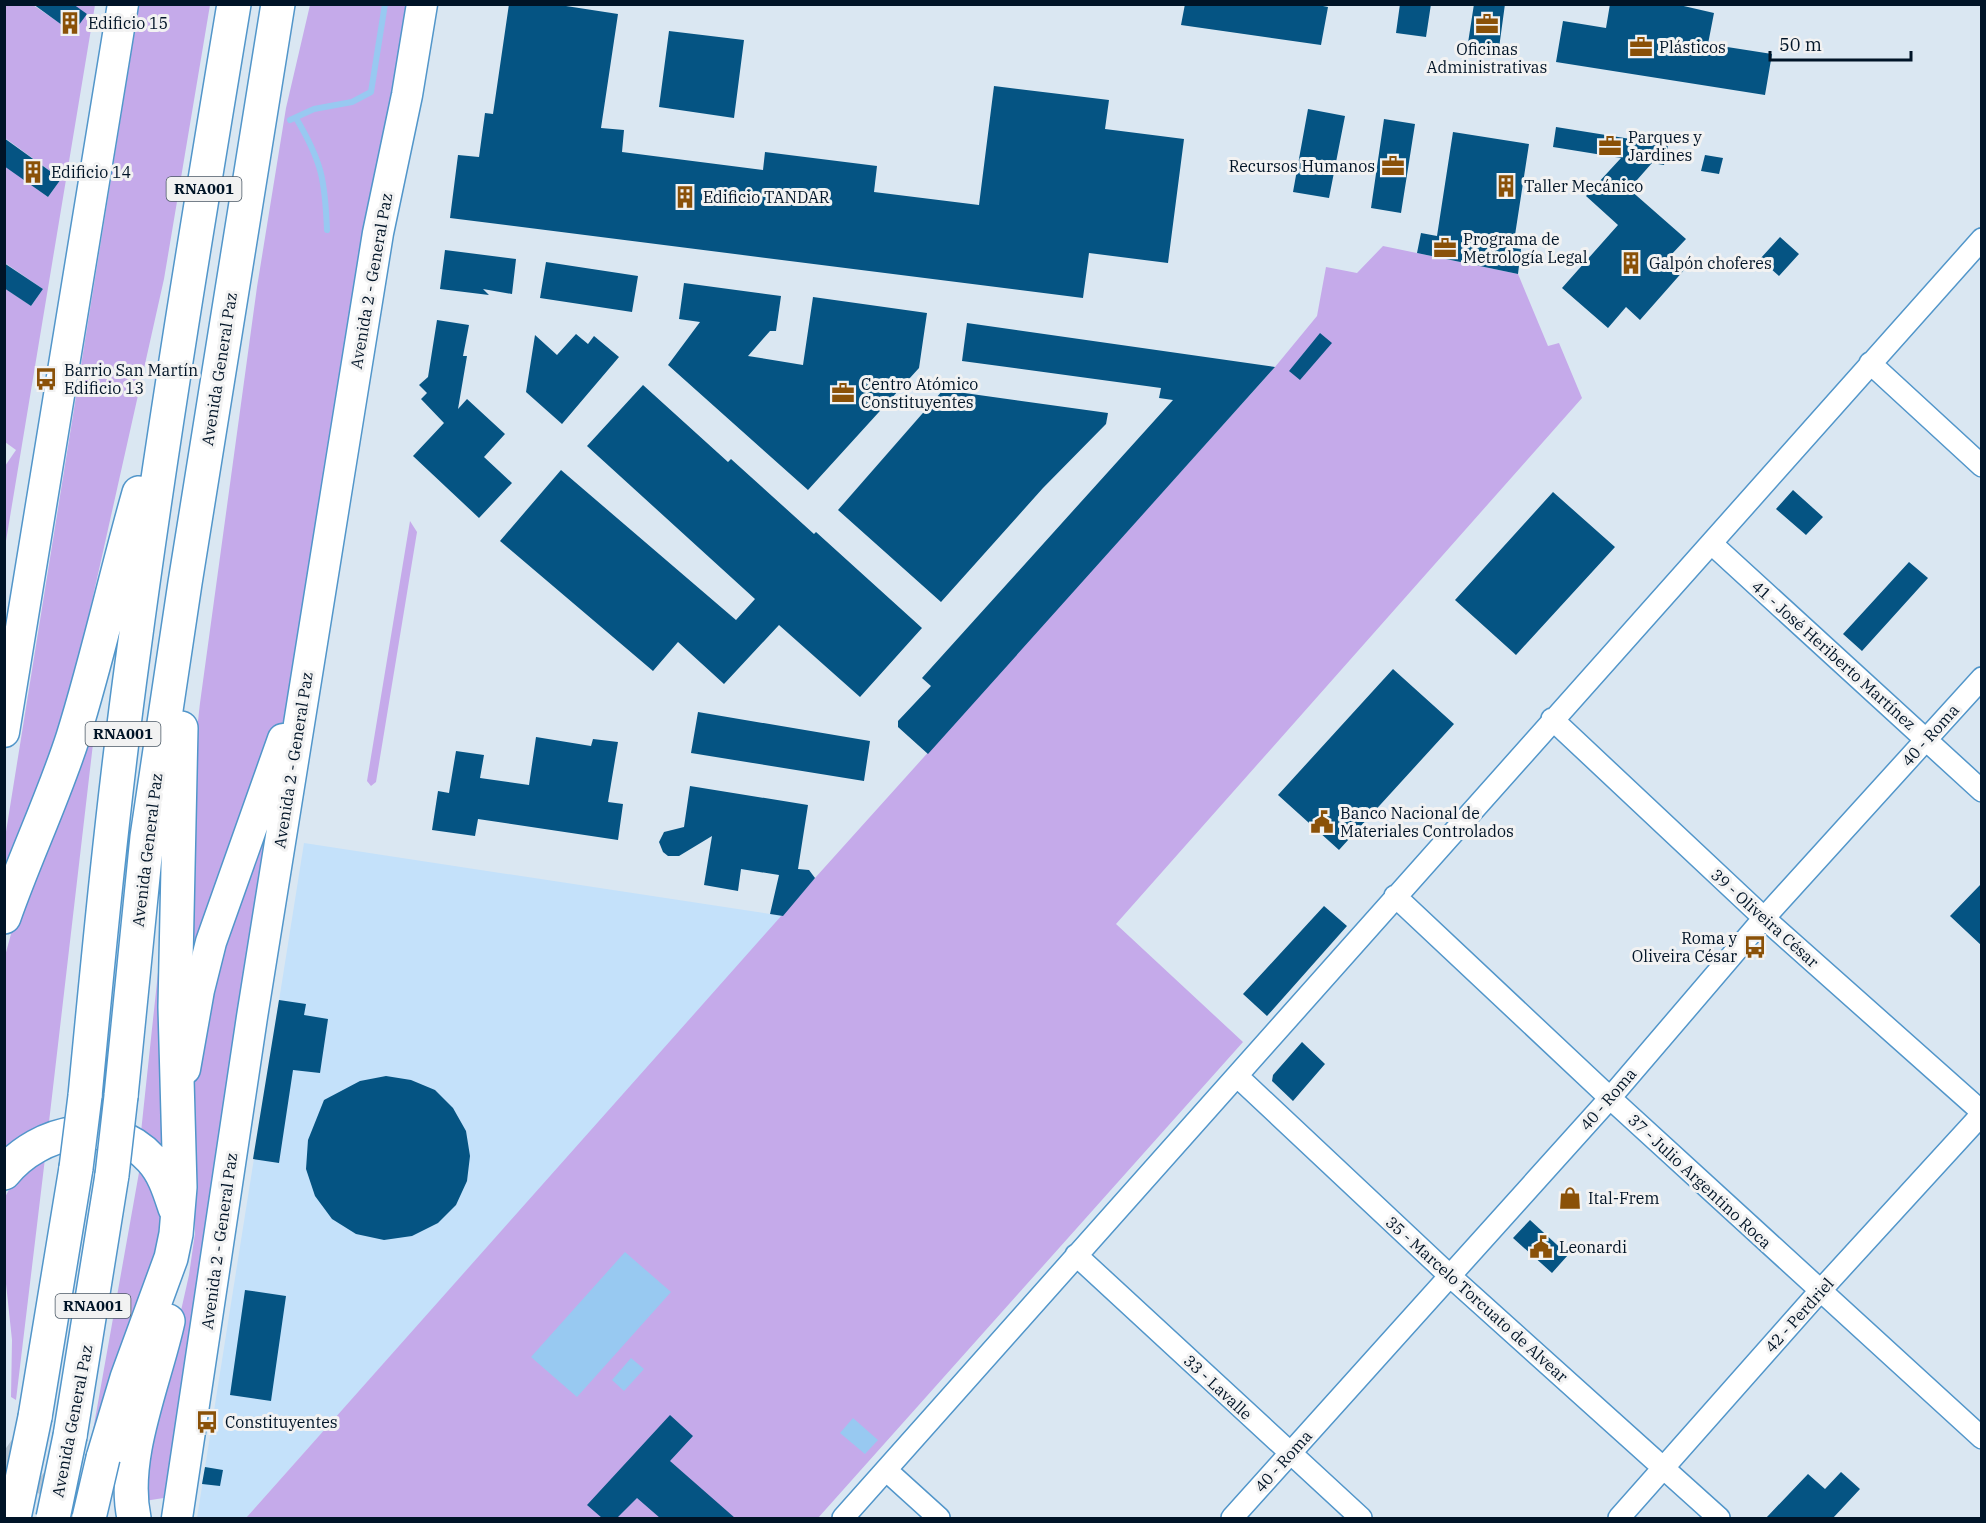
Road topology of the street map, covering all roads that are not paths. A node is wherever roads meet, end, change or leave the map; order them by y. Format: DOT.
graph roads {
  1 [pos="123,4"];
  2 [pos="234,4"];
  3 [pos="278,4"];
  4 [pos="286,4"];
  5 [pos="422,4"];
  6 [pos="272,42"];
  7 [pos="1982,239"];
  8 [pos="1870,363"];
  9 [pos="173,374"];
  10 [pos="1982,466"];
  11 [pos="1712,544"];
  12 [pos="185,582"];
  13 [pos="309,664"];
  14 [pos="1982,678"];
  15 [pos="1552,719"];
  16 [pos="4,732"];
  17 [pos="1926,739"];
  18 [pos="1982,790"];
  19 [pos="1395,896"];
  20 [pos="4,917"];
  21 [pos="1764,918"];
  22 [pos="1237,1076"];
  23 [pos="179,1098"];
  24 [pos="1610,1098"];
  25 [pos="1982,1113"];
  26 [pos="4,1173"];
  27 [pos="177,1222"];
  28 [pos="1076,1255"];
  29 [pos="171,1258"];
  30 [pos="1450,1276"];
  31 [pos="1820,1290"];
  32 [pos="1982,1438"];
  33 [pos="1289,1454"];
  34 [pos="1664,1468"];
  35 [pos="886,1470"];
  36 [pos="14,1518"];
  37 [pos="53,1518"];
  38 [pos="89,1518"];
  39 [pos="134,1518"];
  40 [pos="177,1518"];
  41 [pos="843,1518"];
  42 [pos="939,1518"];
  43 [pos="1232,1518"];
  44 [pos="1361,1518"];
  45 [pos="1619,1518"];
  46 [pos="1719,1518"];
  1 -- 16 [label="street"];
  2 -- 9 [label="highway, RNA001"];
  3 -- 6 [label="highway, Avenida General Paz / RNA001"];
  4 -- 6 [label="highway"];
  5 -- 13 [label="street, Avenida 2 - General Paz"];
  6 -- 12 [label="highway, Avenida General Paz / RNA001"];
  7 -- 8 [label="street"];
  8 -- 10 [label="street"];
  8 -- 11 [label="street"];
  9 -- 20 [label="highway"];
  9 -- 36 [label="highway, RNA001, bridge"];
  11 -- 15 [label="street"];
  11 -- 17 [label="street, 41 - José Heriberto Martínez"];
  12 -- 23 [label="highway"];
  12 -- 37 [label="highway, Avenida General Paz / RNA001, bridge"];
  13 -- 23 [label="street"];
  13 -- 40 [label="street, Avenida 2 - General Paz"];
  14 -- 17 [label="street, 40 - Roma"];
  15 -- 19 [label="street"];
  15 -- 21 [label="street, 39 - Oliveira César"];
  17 -- 18 [label="street, 41 - José Heriberto Martínez"];
  17 -- 21 [label="street, 40 - Roma"];
  19 -- 22 [label="street"];
  19 -- 24 [label="street, 37 - Julio Argentino Roca"];
  21 -- 24 [label="street, 40 - Roma"];
  21 -- 25 [label="street, 39 - Oliveira César"];
  22 -- 28 [label="street"];
  22 -- 30 [label="street, 35 - Marcelo Torcuato de Alvear"];
  23 -- 27 [label="highway"];
  24 -- 30 [label="street, 40 - Roma"];
  24 -- 31 [label="street, 37 - Julio Argentino Roca"];
  25 -- 31 [label="street, 42 - Perdriel"];
  26 -- 27 [label="highway"];
  27 -- 29 [label="highway"];
  28 -- 33 [label="street, 33 - Lavalle"];
  28 -- 35 [label="street"];
  29 -- 38 [label="highway, bridge"];
  29 -- 39 [label="highway"];
  30 -- 33 [label="street, 40 - Roma"];
  30 -- 34 [label="street, 35 - Marcelo Torcuato de Alvear"];
  31 -- 32 [label="street, 37 - Julio Argentino Roca"];
  31 -- 34 [label="street, 42 - Perdriel"];
  33 -- 43 [label="street, 40 - Roma"];
  33 -- 44 [label="street, 33 - Lavalle"];
  34 -- 45 [label="street, 42 - Perdriel"];
  34 -- 46 [label="street, 35 - Marcelo Torcuato de Alvear"];
  35 -- 41 [label="street"];
  35 -- 42 [label="street"];
}
